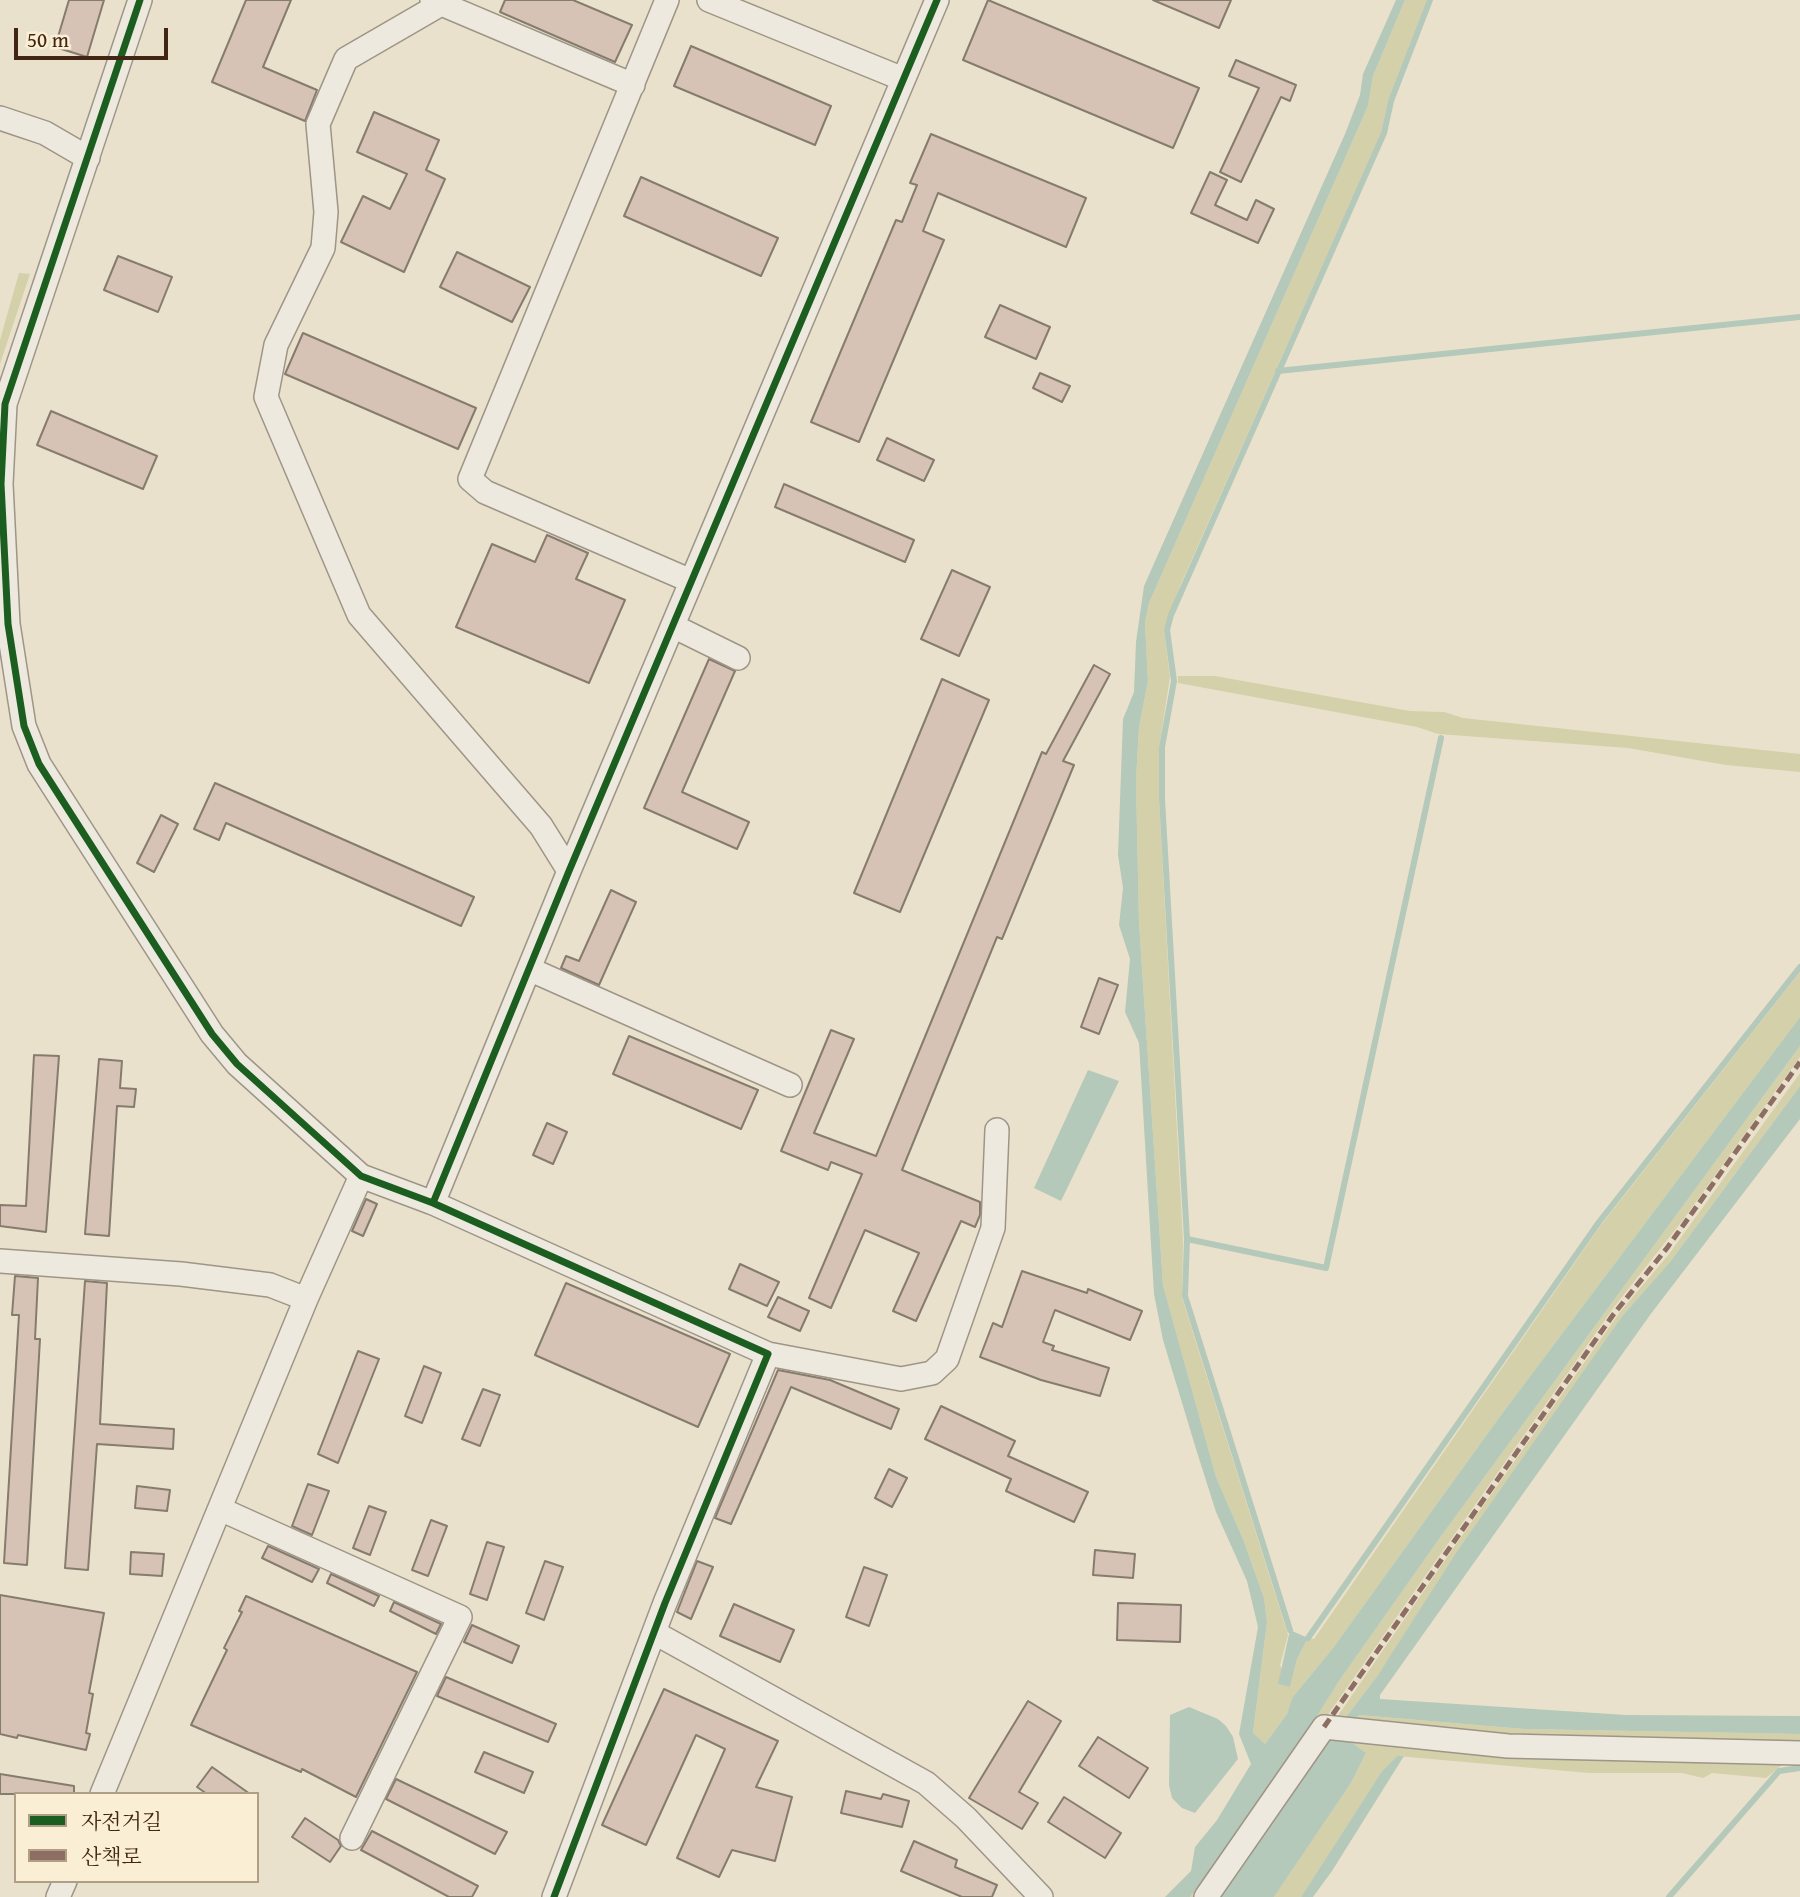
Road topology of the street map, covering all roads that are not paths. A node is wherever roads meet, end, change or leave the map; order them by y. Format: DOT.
graph roads {
  1 [pos="139,0"];
  2 [pos="667,0"];
  3 [pos="709,0"];
  4 [pos="937,0"];
  5 [pos="437,2"];
  6 [pos="903,79"];
  7 [pos="633,85"];
  8 [pos="0,118"];
  9 [pos="88,158"];
  10 [pos="2,406"];
  11 [pos="691,581"];
  12 [pos="673,626"];
  13 [pos="738,658"];
  14 [pos="569,871"];
  15 [pos="529,969"];
  16 [pos="790,1085"];
  17 [pos="997,1130"];
  18 [pos="361,1176"];
  19 [pos="433,1203"];
  20 [pos="0,1261"];
  21 [pos="306,1299"];
  22 [pos="768,1354"];
  23 [pos="219,1509"];
  24 [pos="655,1633"];
  25 [pos="1800,1753"];
  26 [pos="103,1792"];
  27 [pos="352,1838"];
  28 [pos="554,1897"];
  29 [pos="1041,1897"];
  30 [pos="1206,1897"];
  1 -- 9 [label="street"];
  2 -- 7 [label="street"];
  3 -- 6 [label="street"];
  4 -- 6 [label="street"];
  5 -- 7 [label="street"];
  5 -- 14 [label="street"];
  6 -- 11 [label="street"];
  7 -- 11 [label="street"];
  8 -- 9 [label="street"];
  9 -- 10 [label="street"];
  10 -- 18 [label="street"];
  11 -- 12 [label="street"];
  12 -- 13 [label="street"];
  12 -- 14 [label="street"];
  14 -- 15 [label="street"];
  15 -- 16 [label="street"];
  15 -- 19 [label="street"];
  17 -- 22 [label="street"];
  18 -- 19 [label="street"];
  18 -- 21 [label="street"];
  19 -- 22 [label="street"];
  20 -- 21 [label="street"];
  21 -- 23 [label="street"];
  22 -- 24 [label="street"];
  23 -- 26 [label="street"];
  23 -- 27 [label="street"];
  24 -- 28 [label="street"];
  24 -- 29 [label="street"];
  25 -- 30 [label="street"];
}
